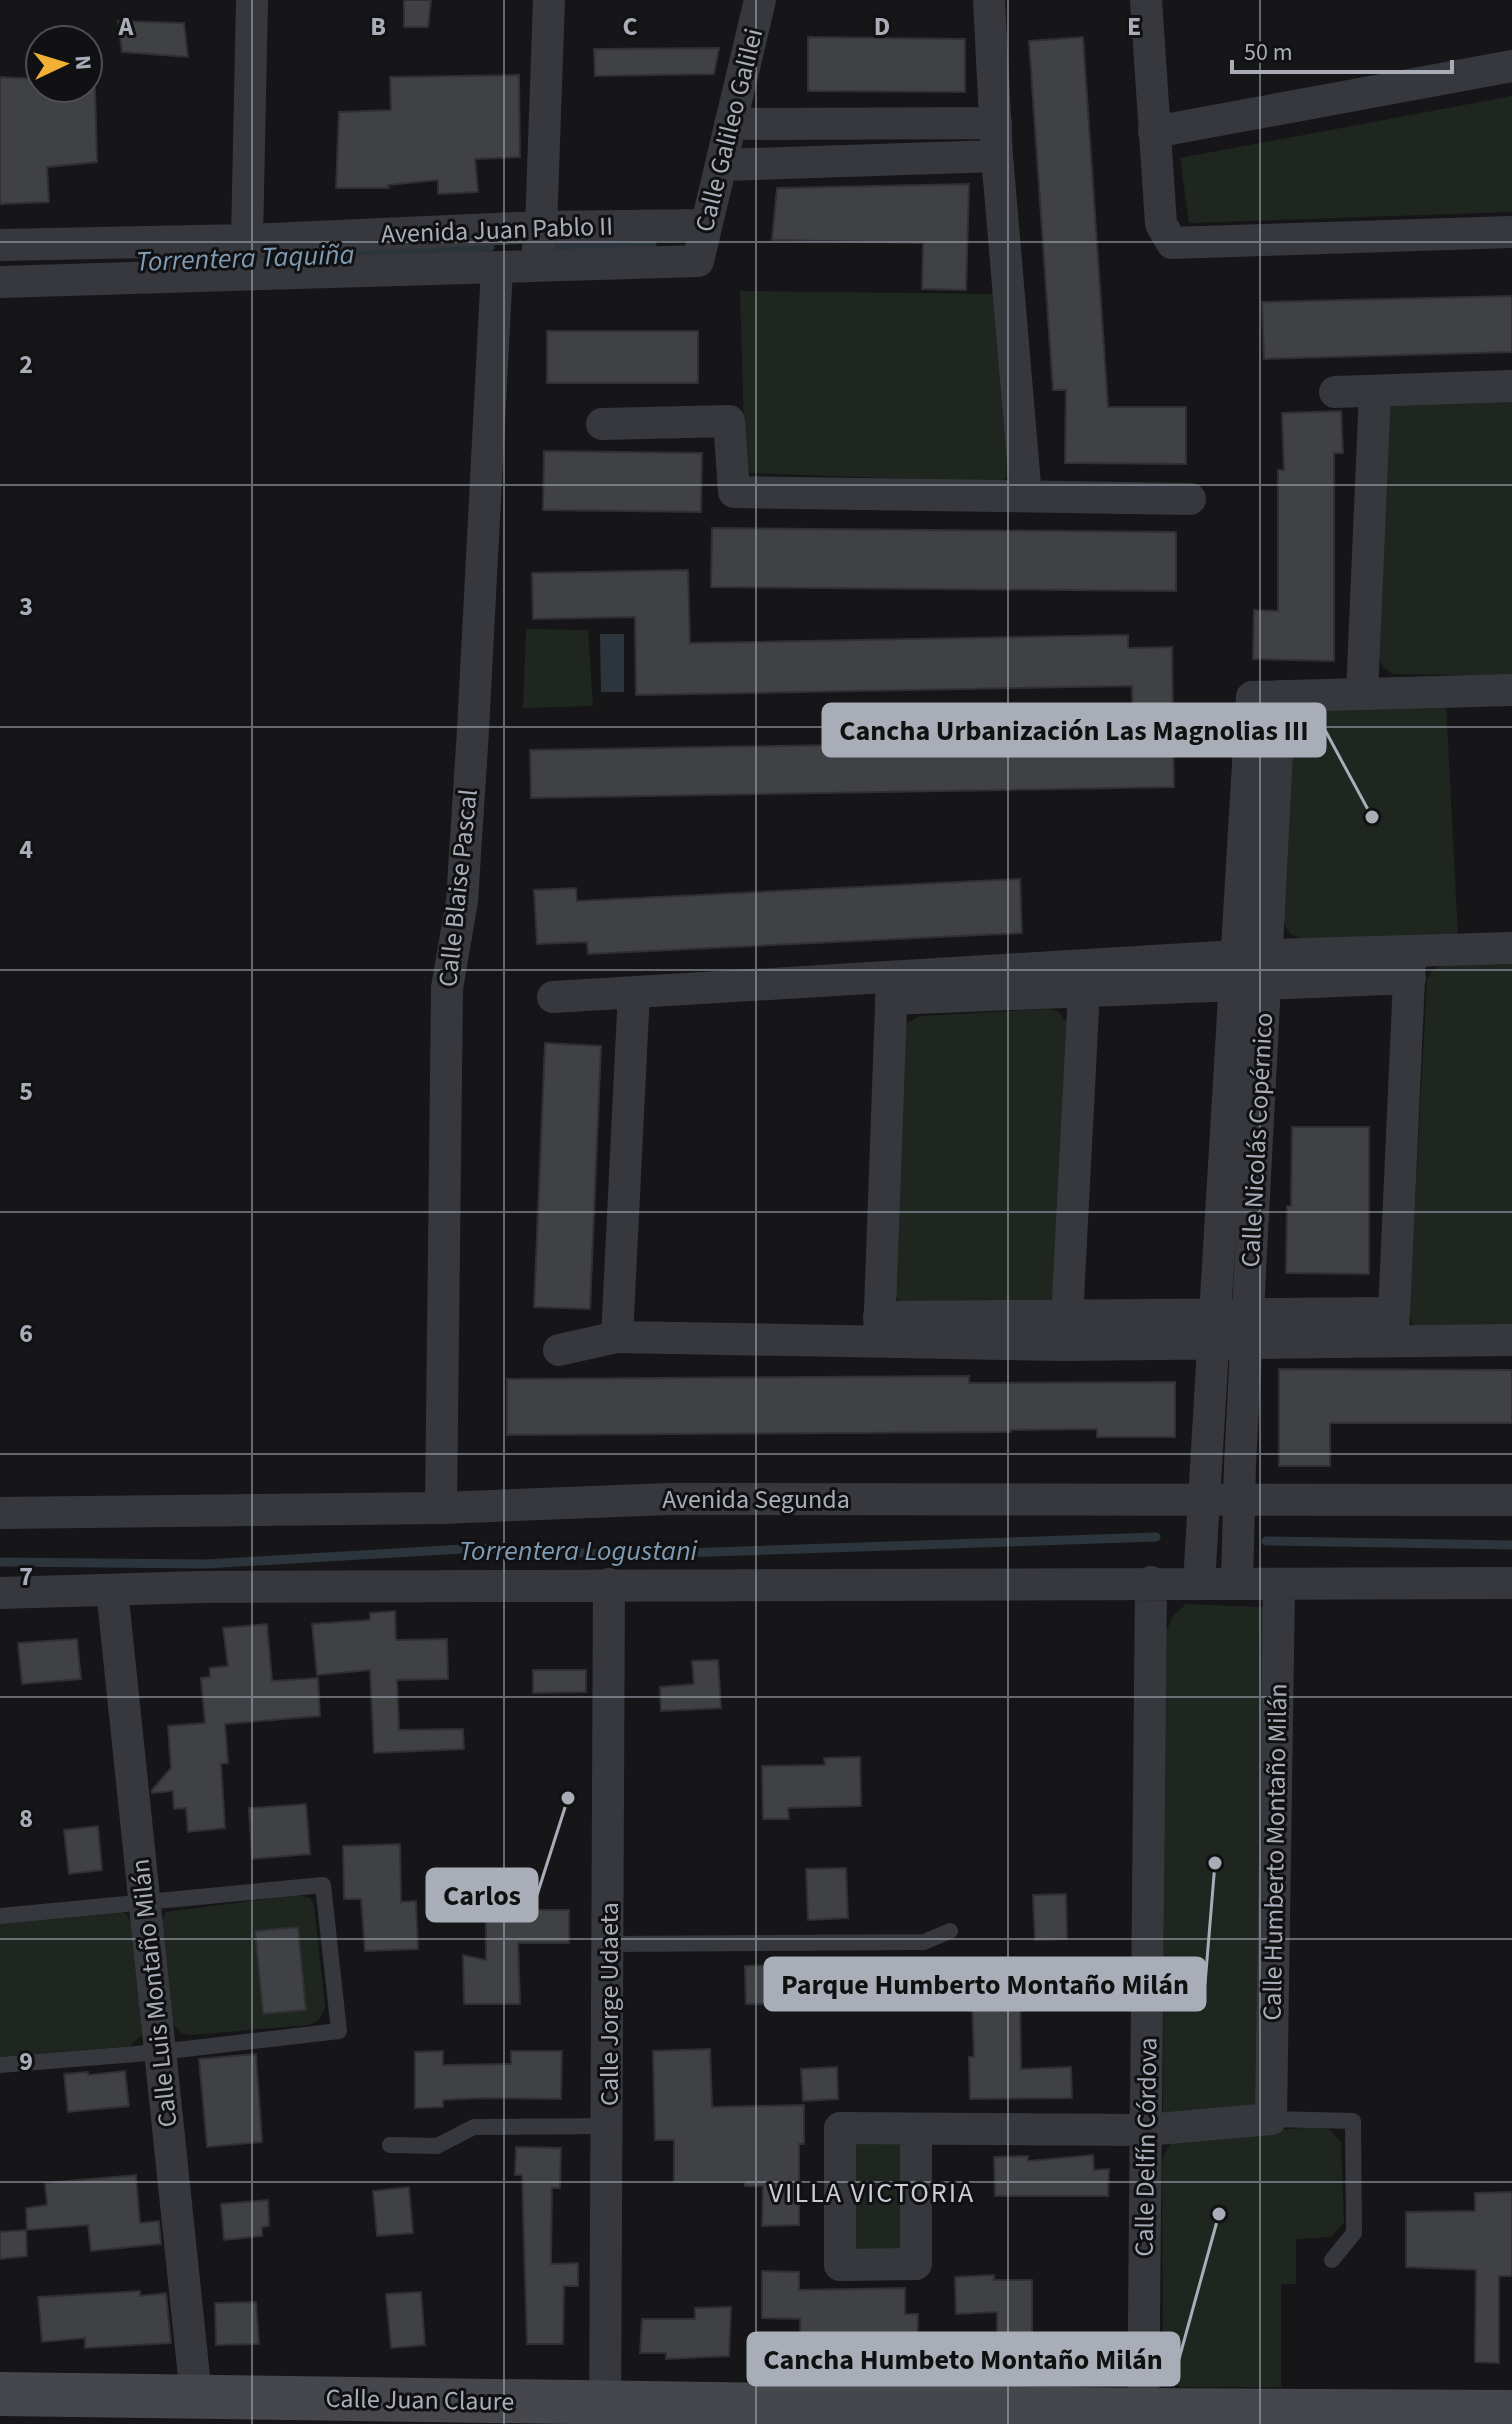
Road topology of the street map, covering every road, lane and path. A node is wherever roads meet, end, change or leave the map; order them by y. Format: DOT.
graph roads {
  1 [pos="252,0"];
  2 [pos="549,0"];
  3 [pos="760,0"];
  4 [pos="989,0"];
  5 [pos="1146,0"];
  6 [pos="1512,66"];
  7 [pos="996,123"];
  8 [pos="730,124"];
  9 [pos="1154,132"];
  10 [pos="997,156"];
  11 [pos="722,165"];
  12 [pos="705,225"];
  13 [pos="541,227"];
  14 [pos="1512,232"];
  15 [pos="247,240"];
  16 [pos="0,245"];
  17 [pos="698,261"];
  18 [pos="535,267"];
  19 [pos="497,268"];
  20 [pos="0,282"];
  21 [pos="1512,386"];
  22 [pos="1375,391"];
  23 [pos="1335,392"];
  24 [pos="602,424"];
  25 [pos="1026,496"];
  26 [pos="1190,499"];
  27 [pos="1512,690"];
  28 [pos="1362,694"];
  29 [pos="1512,948"];
  30 [pos="1410,964"];
  31 [pos="1250,970"];
  32 [pos="1085,978"];
  33 [pos="892,987"];
  34 [pos="634,992"];
  35 [pos="553,997"];
  36 [pos="1394,1328"];
  37 [pos="1247,1329"];
  38 [pos="879,1330"];
  39 [pos="1214,1330"];
  40 [pos="1066,1332"];
  41 [pos="617,1337"];
  42 [pos="1512,1340"];
  43 [pos="559,1350"];
  44 [pos="1203,1500"];
  45 [pos="1512,1500"];
  46 [pos="1239,1501"];
  47 [pos="441,1508"];
  48 [pos="0,1513"];
  49 [pos="1151,1582"];
  50 [pos="1199,1583"];
  51 [pos="1512,1583"];
  52 [pos="609,1584"];
  53 [pos="1237,1584"];
  54 [pos="1279,1585"];
  55 [pos="112,1590"];
  56 [pos="0,1593"];
  57 [pos="145,1902"];
  58 [pos="0,1916"];
  59 [pos="950,1931"];
  60 [pos="609,1944"];
  61 [pos="160,2052"];
  62 [pos="0,2065"];
  63 [pos="1271,2119"];
  64 [pos="609,2126"];
  65 [pos="916,2129"];
  66 [pos="1146,2130"];
  67 [pos="390,2145"];
  68 [pos="1332,2260"];
  69 [pos="0,2394"];
  70 [pos="196,2396"];
  71 [pos="80,2409"];
  72 [pos="1512,2412"];
  73 [pos="606,2414"];
  74 [pos="1143,2417"];
  1 -- 15 [label="street"];
  2 -- 13 [label="street"];
  3 -- 8 [label="street, Calle Galileo Galilei"];
  4 -- 7 [label="street"];
  5 -- 9 [label="street"];
  6 -- 9 [label="street"];
  7 -- 8 [label="street"];
  7 -- 10 [label="street"];
  8 -- 11 [label="street, Calle Galileo Galilei"];
  9 -- 14 [label="street"];
  10 -- 11 [label="street"];
  10 -- 25 [label="street"];
  11 -- 12 [label="street, Calle Galileo Galilei"];
  12 -- 13 [label="street, Avenida Juan Pablo II"];
  12 -- 17 [label="street, Calle Galileo Galilei"];
  13 -- 15 [label="street, Avenida Juan Pablo II"];
  13 -- 18 [label="street"];
  15 -- 16 [label="street, Avenida Juan Pablo II"];
  17 -- 18 [label="street, Avenida Juan Pablo II"];
  18 -- 19 [label="street, Avenida Juan Pablo II"];
  19 -- 20 [label="street, Avenida Juan Pablo II"];
  19 -- 47 [label="street, Calle Blaise Pascal"];
  21 -- 22 [label="street"];
  22 -- 23 [label="street"];
  22 -- 28 [label="street"];
  24 -- 25 [label="street"];
  25 -- 26 [label="street"];
  27 -- 28 [label="street"];
  28 -- 31 [label="street, Calle Nicolás Copérnico"];
  29 -- 30 [label="street"];
  30 -- 31 [label="street"];
  30 -- 36 [label="street"];
  31 -- 32 [label="street"];
  31 -- 37 [label="street, Calle Nicolás Copérnico"];
  31 -- 39 [label="street, Calle Nicolás Copérnico"];
  32 -- 33 [label="street"];
  32 -- 40 [label="street"];
  33 -- 34 [label="street"];
  33 -- 38 [label="street"];
  34 -- 35 [label="street"];
  34 -- 41 [label="street"];
  36 -- 37 [label="street"];
  36 -- 42 [label="street"];
  37 -- 39 [label="street"];
  37 -- 46 [label="street, Calle Nicolás Copérnico"];
  38 -- 40 [label="street"];
  38 -- 41 [label="street"];
  39 -- 40 [label="street"];
  39 -- 44 [label="street, Calle Nicolás Copérnico"];
  41 -- 43 [label="street"];
  44 -- 46 [label="street, Avenida Segunda"];
  44 -- 47 [label="street, Avenida Segunda"];
  44 -- 50 [label="street, Calle Nicolás Copérnico"];
  45 -- 46 [label="street, Avenida Segunda"];
  46 -- 53 [label="street, Calle Nicolás Copérnico"];
  47 -- 48 [label="street, Avenida Segunda"];
  49 -- 50 [label="street"];
  49 -- 52 [label="street"];
  49 -- 66 [label="street, Calle Delfín Córdova"];
  50 -- 53 [label="street"];
  51 -- 54 [label="street"];
  52 -- 55 [label="street"];
  52 -- 60 [label="street, Calle Jorge Udaeta"];
  53 -- 54 [label="street"];
  54 -- 63 [label="street, Calle Humberto Montaño Milán"];
  55 -- 56 [label="street"];
  55 -- 57 [label="street, Calle Luis Montaño Milán"];
  57 -- 58 [label="lane"];
  57 -- 61 [label="street, Calle Luis Montaño Milán"];
  57 -- 61 [label="lane"];
  59 -- 60 [label="lane"];
  60 -- 64 [label="street, Calle Jorge Udaeta"];
  61 -- 62 [label="lane"];
  61 -- 70 [label="street, Calle Luis Montaño Milán"];
  63 -- 66 [label="street"];
  63 -- 68 [label="lane"];
  64 -- 67 [label="lane"];
  64 -- 73 [label="street, Calle Jorge Udaeta"];
  65 -- 65 [label="street"];
  65 -- 66 [label="street"];
  66 -- 74 [label="street, Calle Delfín Córdova"];
  69 -- 71 [label="street, Calle Juan Claure"];
  70 -- 71 [label="street, Calle Juan Claure"];
  70 -- 73 [label="street, Calle Juan Claure"];
  72 -- 74 [label="street, Calle Juan Claure"];
  73 -- 74 [label="street, Calle Juan Claure"];
}
